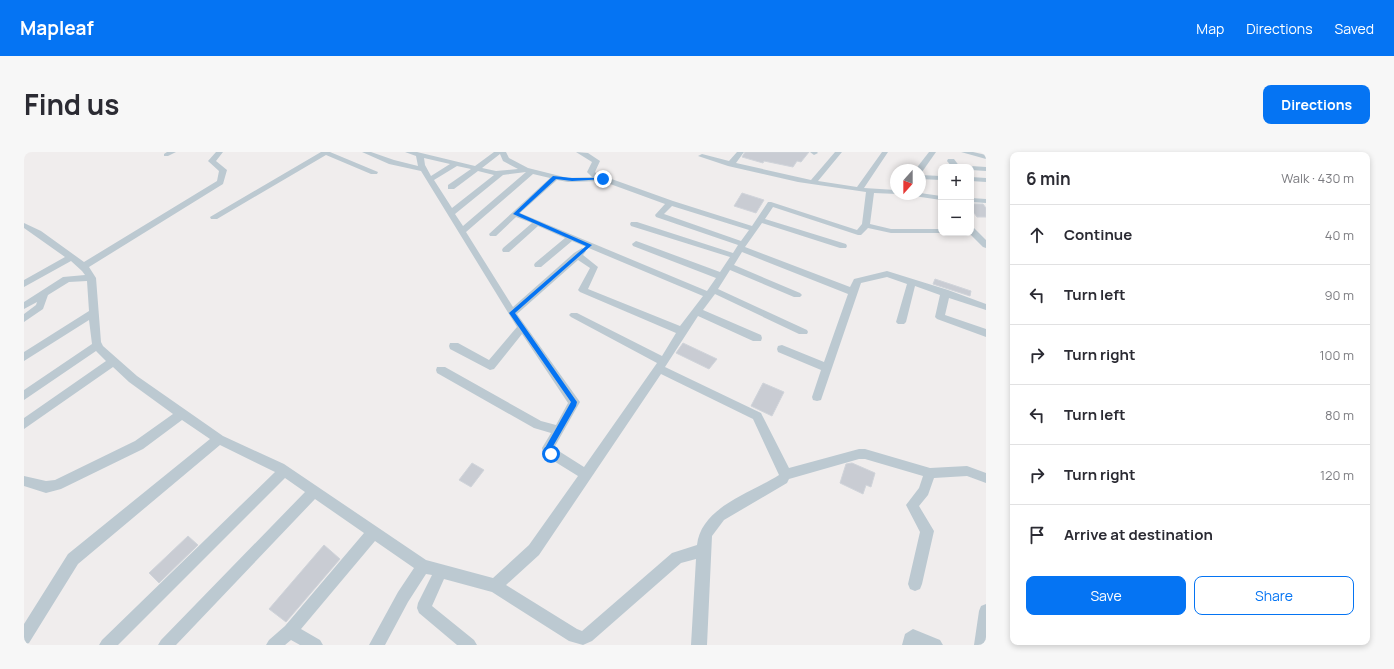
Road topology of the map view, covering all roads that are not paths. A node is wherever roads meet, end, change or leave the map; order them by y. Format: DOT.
graph roads {
  1 [pos="173,152"];
  2 [pos="220,152"];
  3 [pos="326,152"];
  4 [pos="365,152"];
  5 [pos="498,152"];
  6 [pos="502,152"];
  7 [pos="579,152"];
  8 [pos="741,152"];
  9 [pos="839,152"];
  10 [pos="883,152"];
  11 [pos="933,152"];
  12 [pos="964,152"];
  13 [pos="976,153"];
  14 [pos="420,154"];
  15 [pos="166,155"];
  16 [pos="702,156"];
  17 [pos="986,157"];
  18 [pos="951,161"];
  19 [pos="454,164"];
  20 [pos="731,164"];
  21 [pos="924,164"];
  22 [pos="954,164"];
  23 [pos="974,168"];
  24 [pos="423,169"];
  25 [pos="475,169"];
  26 [pos="986,169"];
  27 [pos="529,171"];
  28 [pos="374,172"];
  29 [pos="500,173"];
  30 [pos="555,177"];
  31 [pos="926,177"];
  32 [pos="597,178"];
  33 [pos="938,178"];
  34 [pos="974,179"];
  35 [pos="430,180"];
  36 [pos="986,180"];
  37 [pos="813,183"];
  38 [pos="451,187"];
  39 [pos="859,190"];
  40 [pos="870,191"];
  41 [pos="890,192"];
  42 [pos="926,192"];
  43 [pos="938,193"];
  44 [pos="974,195"];
  45 [pos="926,196"];
  46 [pos="986,196"];
  47 [pos="938,198"];
  48 [pos="974,200"];
  49 [pos="986,201"];
  50 [pos="670,203"];
  51 [pos="450,213"];
  52 [pos="516,214"];
  53 [pos="214,217"];
  54 [pos="760,220"];
  55 [pos="537,223"];
  56 [pos="634,224"];
  57 [pos="24,225"];
  58 [pos="866,225"];
  59 [pos="754,229"];
  60 [pos="462,231"];
  61 [pos="938,231"];
  62 [pos="974,233"];
  63 [pos="493,234"];
  64 [pos="570,238"];
  65 [pos="636,244"];
  66 [pos="589,245"];
  67 [pos="986,245"];
  68 [pos="843,246"];
  69 [pos="506,250"];
  70 [pos="577,255"];
  71 [pos="71,257"];
  72 [pos="733,258"];
  73 [pos="538,265"];
  74 [pos="84,266"];
  75 [pos="90,278"];
  76 [pos="912,282"];
  77 [pos="24,284"];
  78 [pos="711,292"];
  79 [pos="853,292"];
  80 [pos="945,292"];
  81 [pos="44,294"];
  82 [pos="797,295"];
  83 [pos="24,306"];
  84 [pos="986,307"];
  85 [pos="696,311"];
  86 [pos="93,313"];
  87 [pos="512,313"];
  88 [pos="574,315"];
  89 [pos="24,319"];
  90 [pos="901,322"];
  91 [pos="522,327"];
  92 [pos="682,331"];
  93 [pos="803,332"];
  94 [pos="986,333"];
  95 [pos="757,338"];
  96 [pos="98,345"];
  97 [pos="454,346"];
  98 [pos="782,349"];
  99 [pos="24,357"];
  100 [pos="113,361"];
  101 [pos="661,364"];
  102 [pos="827,368"];
  103 [pos="441,370"];
  104 [pos="24,396"];
  105 [pos="818,397"];
  106 [pos="181,414"];
  107 [pos="24,424"];
  108 [pos="559,430"];
  109 [pos="219,439"];
  110 [pos="284,470"];
  111 [pos="930,473"];
  112 [pos="586,474"];
  113 [pos="785,475"];
  114 [pos="986,478"];
  115 [pos="24,481"];
  116 [pos="314,491"];
  117 [pos="374,532"];
  118 [pos="702,550"];
  119 [pos="423,566"];
  120 [pos="442,571"];
  121 [pos="915,584"];
  122 [pos="495,586"];
  123 [pos="986,611"];
  124 [pos="290,631"];
  125 [pos="24,638"];
  126 [pos="582,642"];
  127 [pos="106,645"];
  128 [pos="166,645"];
  129 [pos="274,645"];
  130 [pos="315,645"];
  131 [pos="377,645"];
  132 [pos="469,645"];
  133 [pos="699,645"];
  134 [pos="910,645"];
  135 [pos="935,645"];
  136 [pos="982,645"];
  1 -- 15 [label="street"];
  2 -- 74 [label="street"];
  3 -- 28 [label="street"];
  3 -- 53 [label="street"];
  4 -- 24 [label="street"];
  5 -- 25 [label="street"];
  6 -- 27 [label="street"];
  7 -- 32 [label="street"];
  8 -- 20 [label="street"];
  9 -- 37 [label="street"];
  10 -- 39 [label="street"];
  11 -- 21 [label="street"];
  12 -- 13 [label="street"];
  13 -- 17 [label="street"];
  14 -- 19 [label="street"];
  14 -- 24 [label="street"];
  16 -- 20 [label="street"];
  18 -- 22 [label="street"];
  19 -- 25 [label="street"];
  19 -- 35 [label="street"];
  20 -- 37 [label="street"];
  23 -- 26 [label="street"];
  24 -- 35 [label="street"];
  25 -- 29 [label="street"];
  25 -- 38 [label="street"];
  27 -- 29 [label="street"];
  27 -- 30 [label="street"];
  27 -- 60 [label="street"];
  29 -- 51 [label="street"];
  30 -- 32 [label="street"];
  30 -- 52 [label="street"];
  31 -- 33 [label="street"];
  32 -- 50 [label="street"];
  34 -- 36 [label="street"];
  35 -- 51 [label="street"];
  37 -- 39 [label="street"];
  39 -- 40 [label="street"];
  40 -- 41 [label="street"];
  40 -- 58 [label="street"];
  42 -- 43 [label="street"];
  44 -- 46 [label="street"];
  45 -- 47 [label="street"];
  48 -- 49 [label="street"];
  50 -- 59 [label="street"];
  50 -- 72 [label="street"];
  51 -- 60 [label="street"];
  52 -- 55 [label="street"];
  52 -- 63 [label="street"];
  54 -- 58 [label="street"];
  54 -- 59 [label="street"];
  54 -- 68 [label="street"];
  55 -- 64 [label="street"];
  55 -- 69 [label="street"];
  56 -- 72 [label="street"];
  57 -- 71 [label="street"];
  58 -- 61 [label="street"];
  59 -- 72 [label="street"];
  60 -- 87 [label="street"];
  62 -- 67 [label="street"];
  64 -- 66 [label="street"];
  64 -- 73 [label="street"];
  65 -- 72 [label="street"];
  66 -- 70 [label="street"];
  66 -- 78 [label="street"];
  70 -- 87 [label="street"];
  70 -- 92 [label="street"];
  71 -- 74 [label="street"];
  71 -- 77 [label="street"];
  72 -- 78 [label="street"];
  72 -- 79 [label="street"];
  72 -- 82 [label="street"];
  74 -- 75 [label="street"];
  75 -- 81 [label="street"];
  75 -- 86 [label="street"];
  76 -- 79 [label="street"];
  76 -- 80 [label="street"];
  76 -- 90 [label="street"];
  78 -- 85 [label="street"];
  78 -- 93 [label="street"];
  79 -- 102 [label="street"];
  80 -- 84 [label="street"];
  80 -- 94 [label="street"];
  81 -- 83 [label="street"];
  81 -- 89 [label="street"];
  85 -- 92 [label="street"];
  85 -- 95 [label="street"];
  86 -- 96 [label="street"];
  86 -- 99 [label="street"];
  87 -- 91 [label="street"];
  88 -- 101 [label="street"];
  91 -- 97 [label="street"];
  91 -- 108 [label="street"];
  92 -- 101 [label="street"];
  96 -- 100 [label="street"];
  96 -- 104 [label="street"];
  98 -- 102 [label="street"];
  100 -- 106 [label="street"];
  100 -- 107 [label="street"];
  101 -- 112 [label="street"];
  101 -- 113 [label="street"];
  102 -- 105 [label="street"];
  103 -- 108 [label="street"];
  106 -- 109 [label="street"];
  106 -- 115 [label="street"];
  108 -- 112 [label="street"];
  109 -- 110 [label="street"];
  109 -- 125 [label="street"];
  110 -- 116 [label="street"];
  110 -- 127 [label="street"];
  111 -- 113 [label="street"];
  111 -- 114 [label="street"];
  111 -- 121 [label="street"];
  112 -- 122 [label="street"];
  113 -- 118 [label="street"];
  116 -- 117 [label="street"];
  116 -- 128 [label="street"];
  117 -- 119 [label="street"];
  117 -- 124 [label="street"];
  118 -- 126 [label="street"];
  118 -- 133 [label="street"];
  119 -- 120 [label="street"];
  119 -- 131 [label="street"];
  120 -- 122 [label="street"];
  120 -- 132 [label="street"];
  122 -- 126 [label="street"];
  123 -- 136 [label="street"];
  124 -- 129 [label="street"];
  124 -- 130 [label="street"];
  134 -- 135 [label="street"];
}
